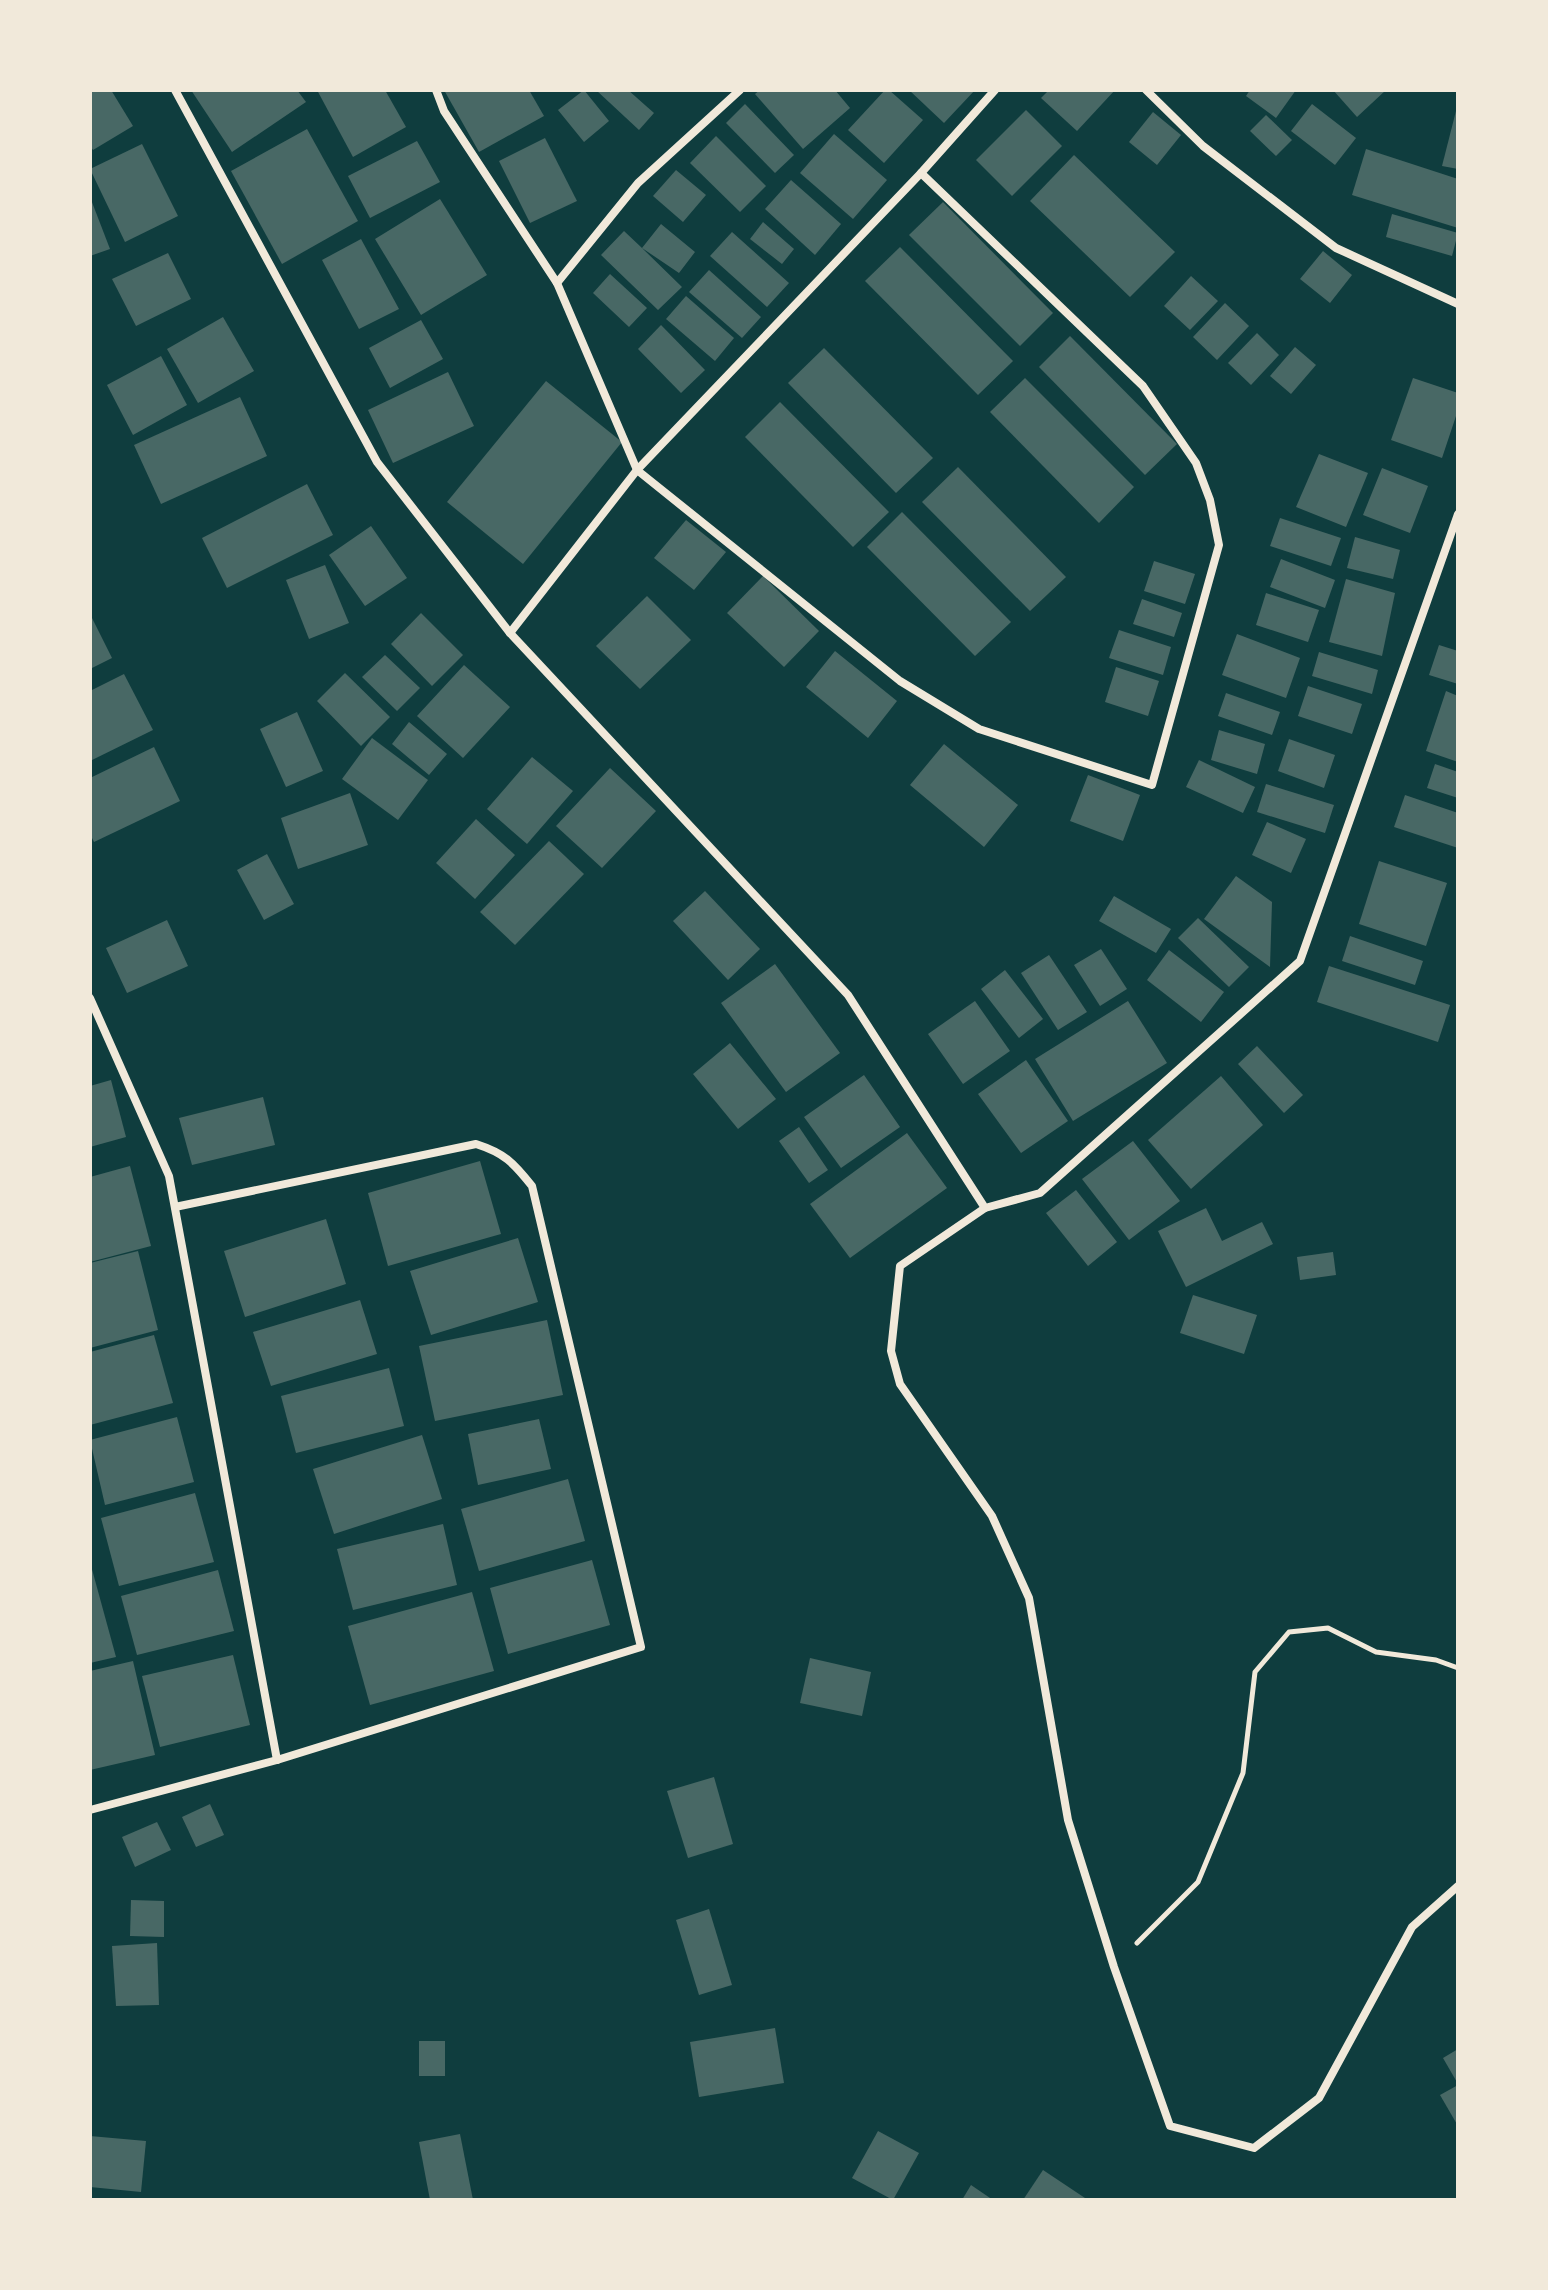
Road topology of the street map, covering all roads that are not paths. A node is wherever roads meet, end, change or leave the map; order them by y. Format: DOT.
graph roads {
  1 [pos="175,90"];
  2 [pos="436,90"];
  3 [pos="740,90"];
  4 [pos="995,90"];
  5 [pos="1146,90"];
  6 [pos="921,173"];
  7 [pos="557,283"];
  8 [pos="1458,304"];
  9 [pos="637,470"];
  10 [pos="1458,514"];
  11 [pos="510,633"];
  12 [pos="90,998"];
  13 [pos="94,1020"];
  14 [pos="175,1207"];
  15 [pos="985,1208"];
  16 [pos="277,1760"];
  17 [pos="90,1810"];
  18 [pos="1458,1886"];
  1 -- 11 [label="street"];
  2 -- 7 [label="street"];
  3 -- 7 [label="street"];
  4 -- 6 [label="street"];
  5 -- 8 [label="street"];
  6 -- 9 [label="street"];
  6 -- 9 [label="street"];
  7 -- 9 [label="street"];
  9 -- 11 [label="street"];
  10 -- 15 [label="street"];
  11 -- 15 [label="street"];
  12 -- 13 [label="street"];
  13 -- 14 [label="street"];
  14 -- 16 [label="street"];
  14 -- 16 [label="street"];
  15 -- 18 [label="street"];
  16 -- 17 [label="street"];
}
